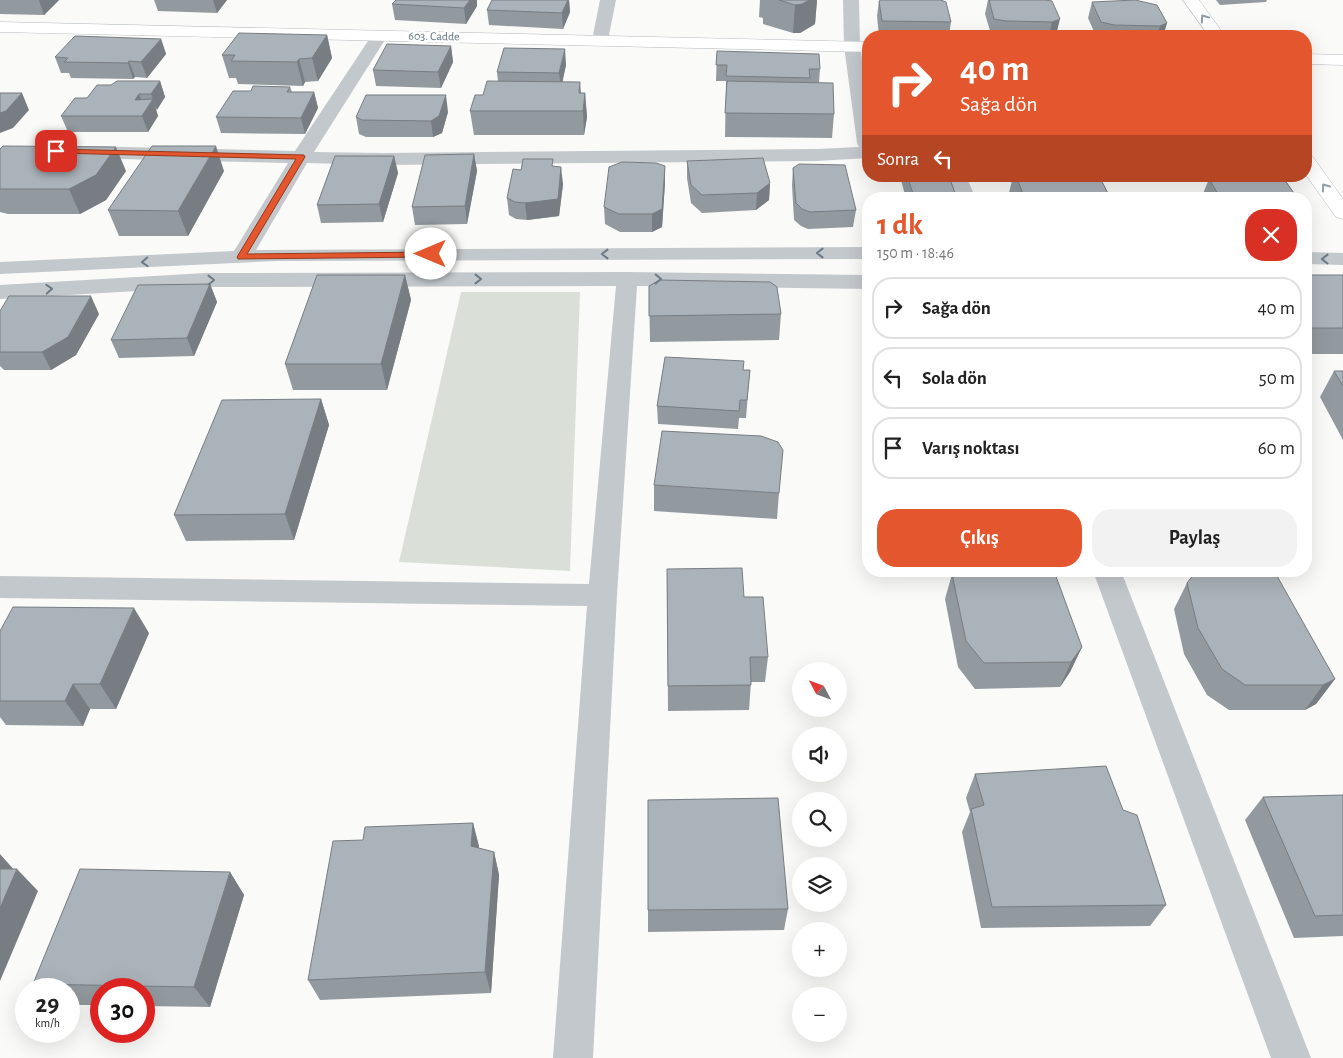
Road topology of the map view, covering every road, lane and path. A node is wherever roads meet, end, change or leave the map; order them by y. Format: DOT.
graph roads {
  1 [pos="608,0"];
  2 [pos="851,0"];
  3 [pos="1191,0"];
  4 [pos="0,27"];
  5 [pos="1213,30"];
  6 [pos="380,35"];
  7 [pos="600,40"];
  8 [pos="860,46"];
  9 [pos="1312,59"];
  10 [pos="1343,60"];
  11 [pos="862,78"];
  12 [pos="58,151"];
  13 [pos="862,152"];
  14 [pos="301,157"];
  15 [pos="1312,170"];
  16 [pos="1343,213"];
  17 [pos="862,253"];
  18 [pos="241,257"];
  19 [pos="1312,258"];
  20 [pos="1343,259"];
  21 [pos="0,268"];
  22 [pos="626,279"];
  23 [pos="862,282"];
  24 [pos="0,292"];
  25 [pos="1109,577"];
  26 [pos="0,587"];
  27 [pos="602,595"];
  28 [pos="572,1058"];
  29 [pos="1291,1058"];
  1 -- 7 [label="street"];
  2 -- 8 [label="street"];
  5 -- 3 [label="street, one-way"];
  4 -- 6 [label="street, 603. Cadde"];
  6 -- 7 [label="street, 603. Cadde"];
  6 -- 14 [label="street"];
  7 -- 8 [label="street, 603. Cadde"];
  8 -- 11 [label="street"];
  9 -- 10 [label="street"];
  12 -- 14 [label="street"];
  13 -- 14 [label="street"];
  14 -- 18 [label="street"];
  16 -- 15 [label="street, one-way"];
  17 -- 18 [label="street, one-way"];
  18 -- 21 [label="street, one-way"];
  20 -- 19 [label="street, one-way"];
  22 -- 23 [label="street, one-way"];
  24 -- 22 [label="street, one-way"];
  22 -- 27 [label="street"];
  25 -- 29 [label="street"];
  26 -- 27 [label="street"];
  27 -- 28 [label="street"];
}
